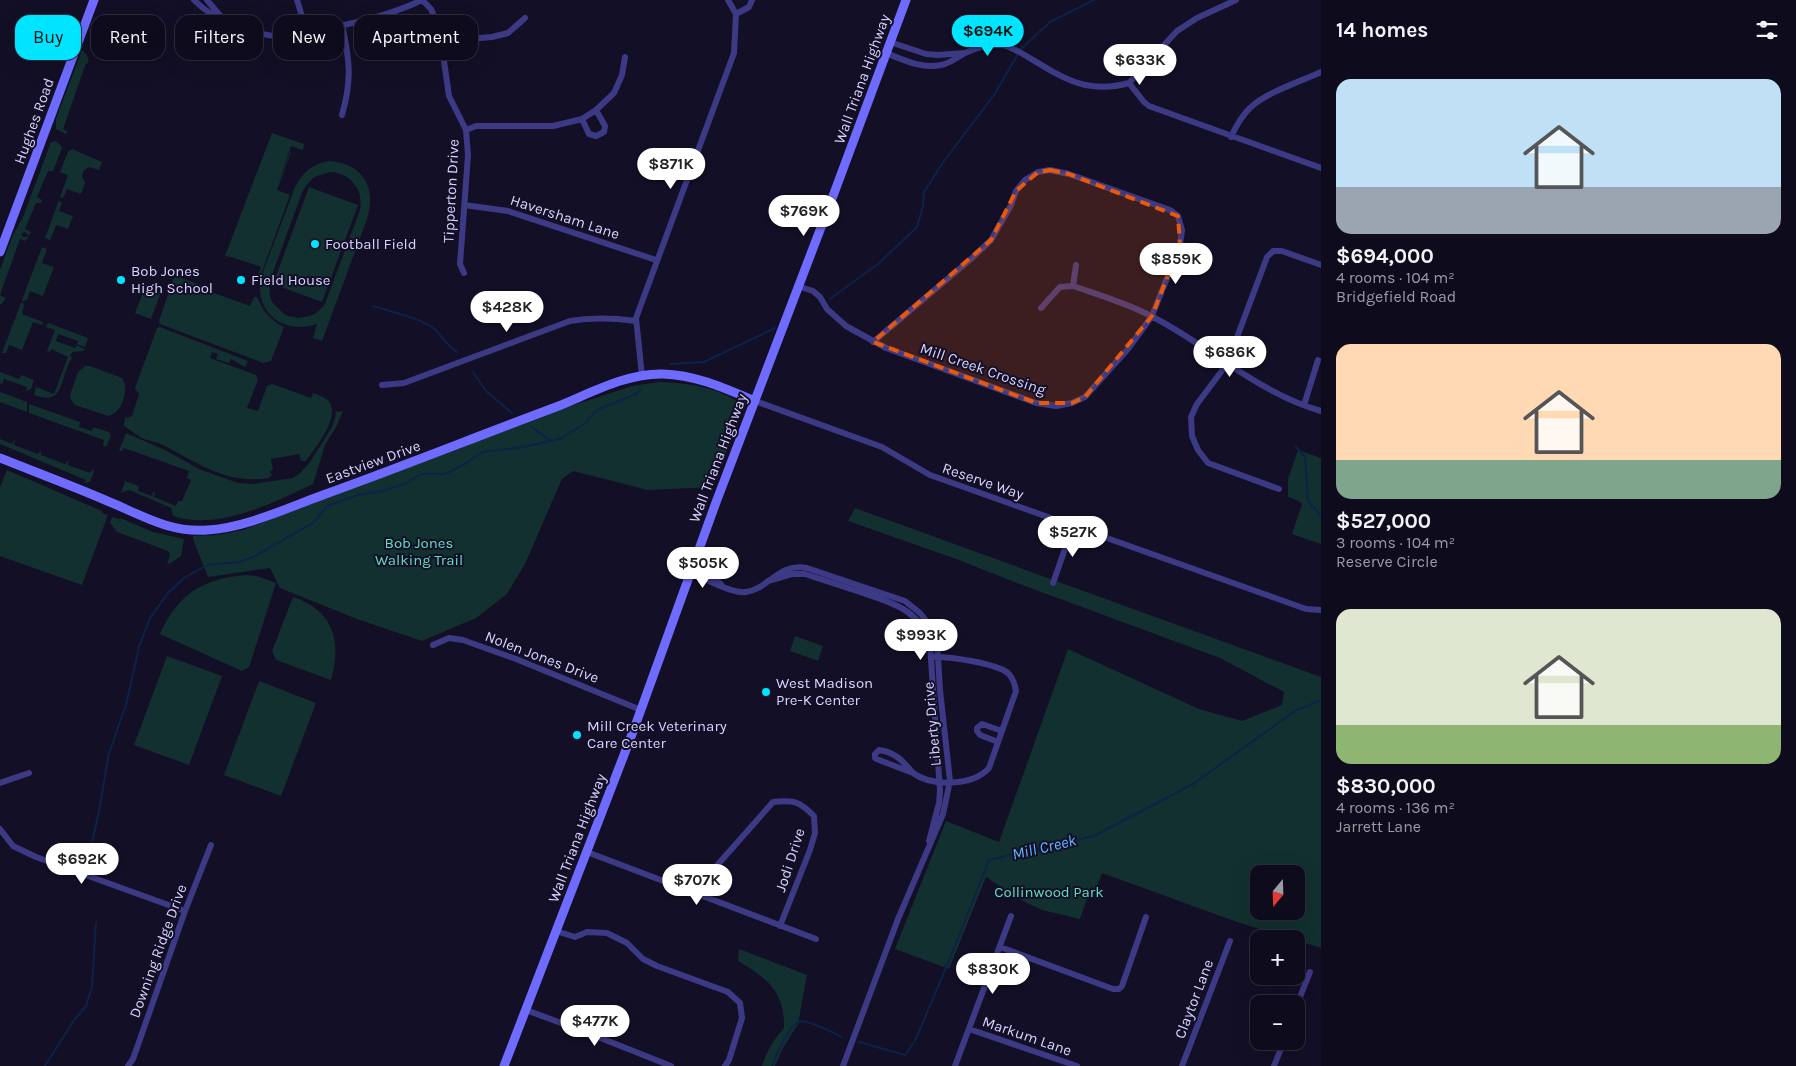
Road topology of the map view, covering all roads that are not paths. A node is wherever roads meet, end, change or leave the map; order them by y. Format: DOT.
graph roads {
  1 [pos="94,0"];
  2 [pos="194,0"];
  3 [pos="207,0"];
  4 [pos="297,0"];
  5 [pos="422,0"];
  6 [pos="728,0"];
  7 [pos="752,0"];
  8 [pos="906,0"];
  9 [pos="1236,0"];
  10 [pos="736,14"];
  11 [pos="214,15"];
  12 [pos="219,15"];
  13 [pos="302,15"];
  14 [pos="433,15"];
  15 [pos="525,18"];
  16 [pos="344,24"];
  17 [pos="344,35"];
  18 [pos="478,38"];
  19 [pos="890,42"];
  20 [pos="965,53"];
  21 [pos="886,54"];
  22 [pos="625,56"];
  23 [pos="445,60"];
  24 [pos="1321,72"];
  25 [pos="1129,82"];
  26 [pos="596,110"];
  27 [pos="342,115"];
  28 [pos="582,119"];
  29 [pos="466,130"];
  30 [pos="1231,137"];
  31 [pos="1321,168"];
  32 [pos="464,205"];
  33 [pos="0,252"];
  34 [pos="656,260"];
  35 [pos="1076,265"];
  36 [pos="1321,265"];
  37 [pos="464,273"];
  38 [pos="797,286"];
  39 [pos="1073,286"];
  40 [pos="1041,308"];
  41 [pos="1152,316"];
  42 [pos="636,321"];
  43 [pos="873,342"];
  44 [pos="1318,360"];
  45 [pos="1227,364"];
  46 [pos="642,376"];
  47 [pos="382,385"];
  48 [pos="755,401"];
  49 [pos="1304,406"];
  50 [pos="1321,411"];
  51 [pos="0,458"];
  52 [pos="1279,489"];
  53 [pos="1073,526"];
  54 [pos="692,569"];
  55 [pos="767,581"];
  56 [pos="1053,583"];
  57 [pos="1321,610"];
  58 [pos="433,645"];
  59 [pos="931,657"];
  60 [pos="939,657"];
  61 [pos="640,710"];
  62 [pos="1002,731"];
  63 [pos="998,742"];
  64 [pos="913,773"];
  65 [pos="29,774"];
  66 [pos="950,781"];
  67 [pos="940,782"];
  68 [pos="0,783"];
  69 [pos="0,829"];
  70 [pos="211,845"];
  71 [pos="927,850"];
  72 [pos="587,852"];
  73 [pos="696,894"];
  74 [pos="186,910"];
  75 [pos="1011,916"];
  76 [pos="1146,917"];
  77 [pos="780,926"];
  78 [pos="556,931"];
  79 [pos="816,939"];
  80 [pos="1230,941"];
  81 [pos="1000,947"];
  82 [pos="1310,972"];
  83 [pos="1301,995"];
  84 [pos="526,1010"];
  85 [pos="969,1029"];
  86 [pos="1280,1050"];
  87 [pos="128,1066"];
  88 [pos="504,1066"];
  89 [pos="671,1066"];
  90 [pos="725,1066"];
  91 [pos="843,1066"];
  92 [pos="955,1066"];
  93 [pos="1077,1066"];
  94 [pos="1182,1066"];
  95 [pos="1274,1066"];
  1 -- 33 [label="main road, Hughes Road"];
  2 -- 11 [label="street"];
  3 -- 12 [label="street"];
  4 -- 13 [label="street"];
  5 -- 14 [label="street, Tipperton Drive"];
  5 -- 16 [label="street"];
  6 -- 10 [label="street"];
  7 -- 10 [label="street"];
  8 -- 19 [label="main road, Wall Triana Highway"];
  9 -- 25 [label="street"];
  10 -- 34 [label="street"];
  15 -- 18 [label="street"];
  17 -- 27 [label="street"];
  19 -- 20 [label="street"];
  19 -- 21 [label="main road, Wall Triana Highway"];
  20 -- 21 [label="street"];
  20 -- 25 [label="street"];
  21 -- 38 [label="main road, Wall Triana Highway"];
  22 -- 26 [label="street"];
  23 -- 29 [label="street, Tipperton Drive"];
  24 -- 30 [label="street"];
  25 -- 30 [label="street"];
  26 -- 28 [label="street"];
  26 -- 28 [label="street"];
  28 -- 29 [label="street"];
  29 -- 32 [label="street, Tipperton Drive"];
  30 -- 31 [label="street"];
  32 -- 34 [label="street, Haversham Lane"];
  32 -- 37 [label="street, Tipperton Drive"];
  34 -- 42 [label="street"];
  35 -- 39 [label="street"];
  36 -- 45 [label="street"];
  38 -- 43 [label="street, Mill Creek Crossing"];
  38 -- 48 [label="main road, Wall Triana Highway"];
  39 -- 40 [label="street"];
  39 -- 41 [label="street"];
  41 -- 43 [label="street, Mill Creek Crossing"];
  41 -- 43 [label="street, Mill Creek Crossing"];
  41 -- 45 [label="street"];
  42 -- 46 [label="street"];
  42 -- 47 [label="street"];
  44 -- 49 [label="street"];
  45 -- 49 [label="street"];
  45 -- 52 [label="street"];
  46 -- 48 [label="main road, Eastview Drive"];
  46 -- 51 [label="main road, Eastview Drive"];
  48 -- 53 [label="street, Reserve Way"];
  48 -- 54 [label="main road, Wall Triana Highway"];
  49 -- 50 [label="street"];
  53 -- 56 [label="street"];
  53 -- 57 [label="street, Reserve Way"];
  54 -- 55 [label="street, Liberty Drive"];
  54 -- 61 [label="main road, Wall Triana Highway"];
  55 -- 59 [label="street, Liberty Drive"];
  55 -- 60 [label="street, Liberty Drive"];
  58 -- 61 [label="street, Nolen Jones Drive"];
  59 -- 60 [label="street"];
  59 -- 67 [label="street, Liberty Drive"];
  60 -- 62 [label="street"];
  60 -- 66 [label="street, Liberty Drive"];
  61 -- 72 [label="main road, Wall Triana Highway"];
  62 -- 63 [label="street"];
  62 -- 63 [label="street"];
  63 -- 66 [label="street"];
  64 -- 64 [label="street"];
  64 -- 67 [label="street"];
  65 -- 68 [label="street"];
  66 -- 67 [label="street"];
  66 -- 71 [label="street, Liberty Drive"];
  67 -- 71 [label="street, Liberty Drive"];
  69 -- 74 [label="street"];
  70 -- 74 [label="street, Downing Ridge Drive"];
  71 -- 91 [label="street, Liberty Drive"];
  72 -- 73 [label="street"];
  72 -- 78 [label="main road, Wall Triana Highway"];
  73 -- 77 [label="street"];
  73 -- 77 [label="street, Jodi Drive"];
  74 -- 87 [label="street, Downing Ridge Drive"];
  75 -- 81 [label="street"];
  76 -- 81 [label="street"];
  77 -- 79 [label="street"];
  78 -- 84 [label="main road, Wall Triana Highway"];
  78 -- 90 [label="street"];
  80 -- 94 [label="street, Claytor Lane"];
  81 -- 85 [label="street"];
  82 -- 83 [label="street"];
  84 -- 88 [label="main road, Wall Triana Highway"];
  84 -- 89 [label="street"];
  85 -- 92 [label="street"];
  85 -- 93 [label="street, Markum Lane"];
  86 -- 95 [label="street"];
}
